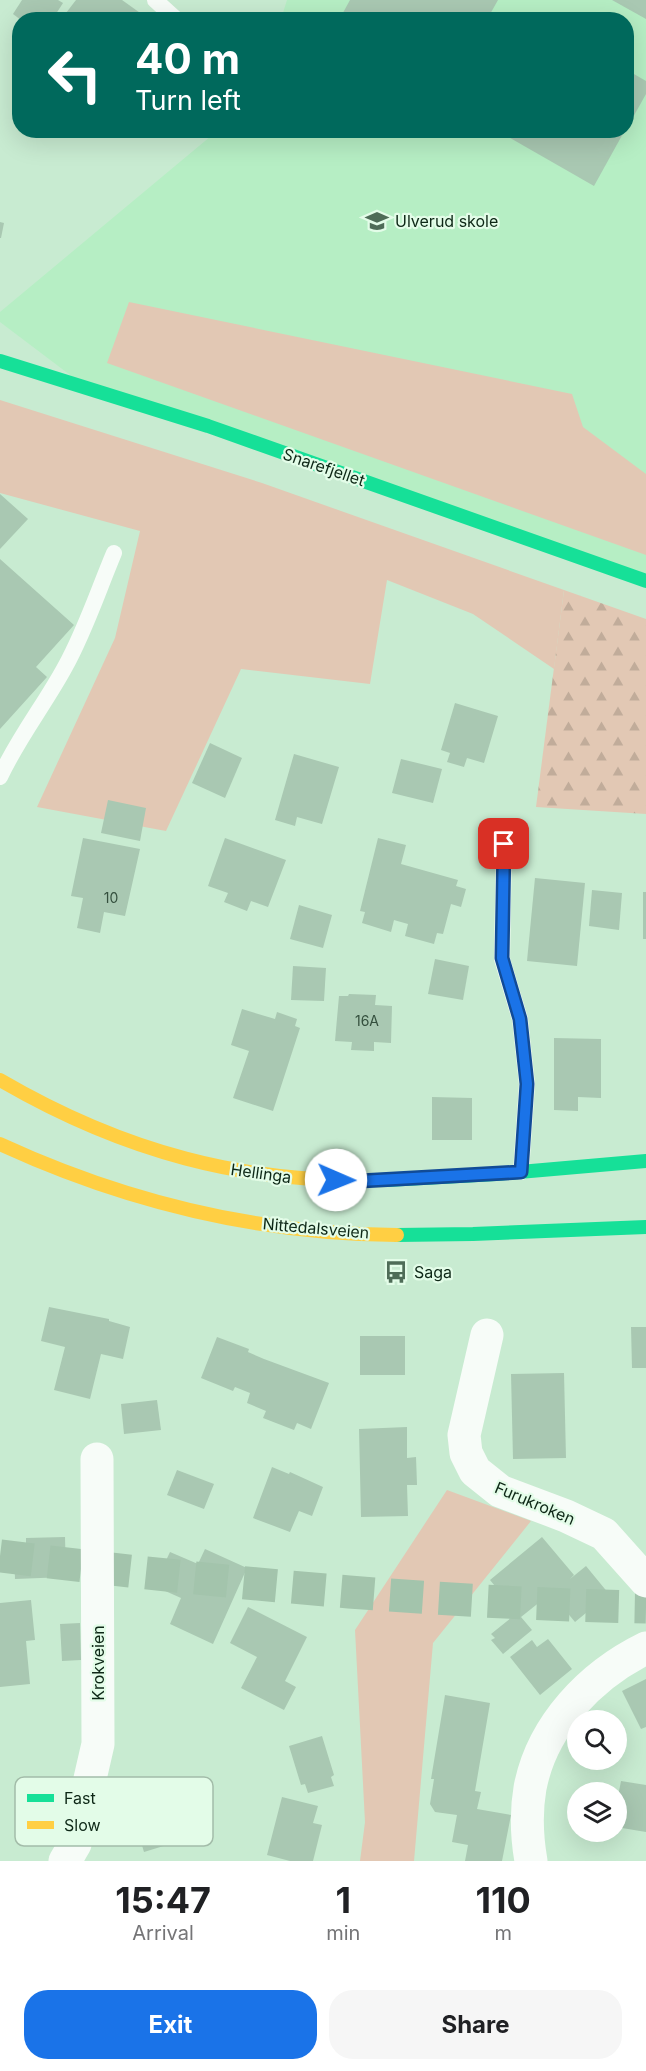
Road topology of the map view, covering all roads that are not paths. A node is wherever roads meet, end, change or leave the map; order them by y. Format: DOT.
graph roads {
  1 [pos="155,0"];
  2 [pos="168,12"];
  3 [pos="0,361"];
  4 [pos="114,553"];
  5 [pos="646,581"];
  6 [pos="0,777"];
  7 [pos="504,844"];
  8 [pos="0,1080"];
  9 [pos="0,1144"];
  10 [pos="646,1161"];
  11 [pos="521,1172"];
  12 [pos="646,1227"];
  13 [pos="488,1335"];
  14 [pos="97,1459"];
  15 [pos="646,1581"];
  16 [pos="646,1648"];
  17 [pos="90,1777"];
  18 [pos="74,1846"];
  19 [pos="65,1861"];
  20 [pos="531,1861"];
  1 -- 2 [label="lane"];
  3 -- 5 [label="street, Snarefjellet"];
  4 -- 6 [label="lane"];
  7 -- 11 [label="lane"];
  8 -- 11 [label="street, Hellinga"];
  9 -- 12 [label="street, Nittedalsveien"];
  10 -- 11 [label="street, Hellinga"];
  13 -- 15 [label="street, Furukroken"];
  14 -- 17 [label="street, Krokveien"];
  16 -- 20 [label="street"];
  18 -- 19 [label="street, Krokveien"];
}
